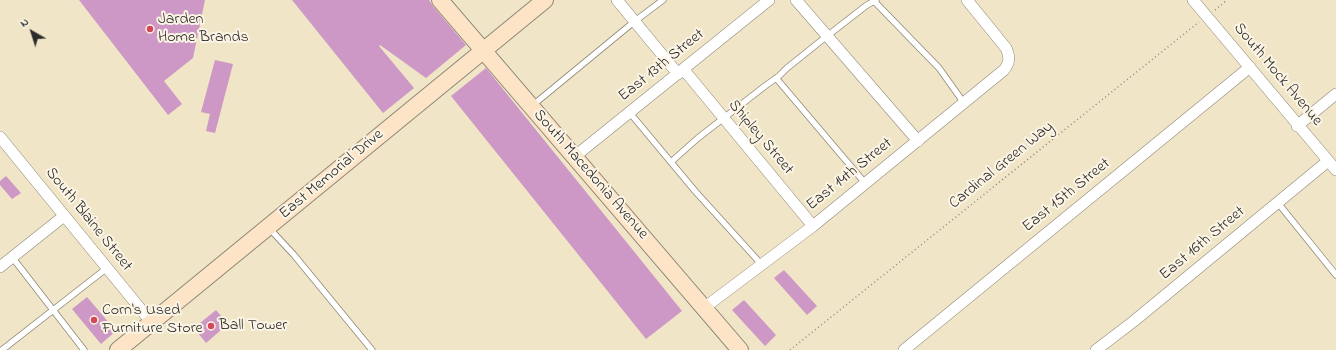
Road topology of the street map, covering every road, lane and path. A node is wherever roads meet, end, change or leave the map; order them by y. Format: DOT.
graph roads {
  1 [pos="440,0"];
  2 [pos="546,0"];
  3 [pos="617,0"];
  4 [pos="663,0"];
  5 [pos="769,0"];
  6 [pos="796,0"];
  7 [pos="967,0"];
  8 [pos="1193,0"];
  9 [pos="1227,0"];
  10 [pos="875,1"];
  11 [pos="1207,16"];
  12 [pos="635,21"];
  13 [pos="827,36"];
  14 [pos="483,50"];
  15 [pos="1250,67"];
  16 [pos="681,72"];
  17 [pos="776,78"];
  18 [pos="1336,94"];
  19 [pos="964,103"];
  20 [pos="531,107"];
  21 [pos="630,112"];
  22 [pos="724,119"];
  23 [pos="1298,126"];
  24 [pos="0,137"];
  25 [pos="918,141"];
  26 [pos="574,157"];
  27 [pos="1328,161"];
  28 [pos="671,162"];
  29 [pos="1336,170"];
  30 [pos="865,184"];
  31 [pos="1278,203"];
  32 [pos="64,216"];
  33 [pos="813,226"];
  34 [pos="268,228"];
  35 [pos="12,257"];
  36 [pos="1,264"];
  37 [pos="762,265"];
  38 [pos="107,268"];
  39 [pos="1336,274"];
  40 [pos="704,308"];
  41 [pos="52,310"];
  42 [pos="152,323"];
  43 [pos="2,350"];
  44 [pos="84,350"];
  45 [pos="118,350"];
  46 [pos="372,350"];
  47 [pos="740,350"];
  48 [pos="790,350"];
  49 [pos="904,350"];
  50 [pos="1096,350"];
  1 -- 14 [label="main road, South Macedonia Avenue"];
  2 -- 14 [label="main road, East Memorial Drive"];
  3 -- 12 [label="street, Shipley Street"];
  4 -- 12 [label="lane"];
  5 -- 16 [label="street, East 13th Street"];
  6 -- 13 [label="street"];
  7 -- 19 [label="street, East 14th Street"];
  8 -- 11 [label="street, South Mock Avenue"];
  9 -- 11 [label="path, Cardinal Green Way"];
  10 -- 13 [label="lane"];
  10 -- 19 [label="lane"];
  11 -- 15 [label="street, South Mock Avenue"];
  11 -- 48 [label="path, Cardinal Green Way"];
  12 -- 16 [label="street, Shipley Street"];
  12 -- 20 [label="lane"];
  13 -- 17 [label="lane"];
  13 -- 25 [label="street"];
  14 -- 20 [label="main road, South Macedonia Avenue"];
  14 -- 34 [label="main road, East Memorial Drive"];
  15 -- 23 [label="street, South Mock Avenue"];
  15 -- 49 [label="street, East 15th Street"];
  16 -- 21 [label="street, East 13th Street"];
  16 -- 22 [label="street, Shipley Street"];
  17 -- 22 [label="lane"];
  17 -- 30 [label="lane"];
  18 -- 23 [label="street"];
  19 -- 25 [label="street, East 14th Street"];
  20 -- 26 [label="main road, South Macedonia Avenue"];
  21 -- 26 [label="street, East 13th Street"];
  21 -- 28 [label="lane"];
  22 -- 28 [label="lane"];
  22 -- 33 [label="street, Shipley Street"];
  23 -- 27 [label="street, South Mock Avenue"];
  24 -- 32 [label="street, South Blaine Street"];
  25 -- 30 [label="street, East 14th Street"];
  26 -- 40 [label="main road, South Macedonia Avenue"];
  27 -- 29 [label="street, South Mock Avenue"];
  27 -- 31 [label="street, East 16th Street"];
  28 -- 37 [label="lane"];
  30 -- 33 [label="street, East 14th Street"];
  31 -- 39 [label="lane"];
  31 -- 50 [label="street, East 16th Street"];
  32 -- 35 [label="street"];
  32 -- 38 [label="street, South Blaine Street"];
  33 -- 37 [label="street, East 14th Street"];
  34 -- 42 [label="main road, East Memorial Drive"];
  34 -- 46 [label="lane"];
  35 -- 36 [label="street"];
  35 -- 41 [label="lane"];
  37 -- 40 [label="street, East 14th Street"];
  38 -- 41 [label="lane"];
  38 -- 42 [label="street, South Blaine Street"];
  40 -- 47 [label="main road, South Macedonia Avenue"];
  41 -- 43 [label="lane"];
  41 -- 44 [label="lane"];
  42 -- 45 [label="main road, East Memorial Drive"];
}
